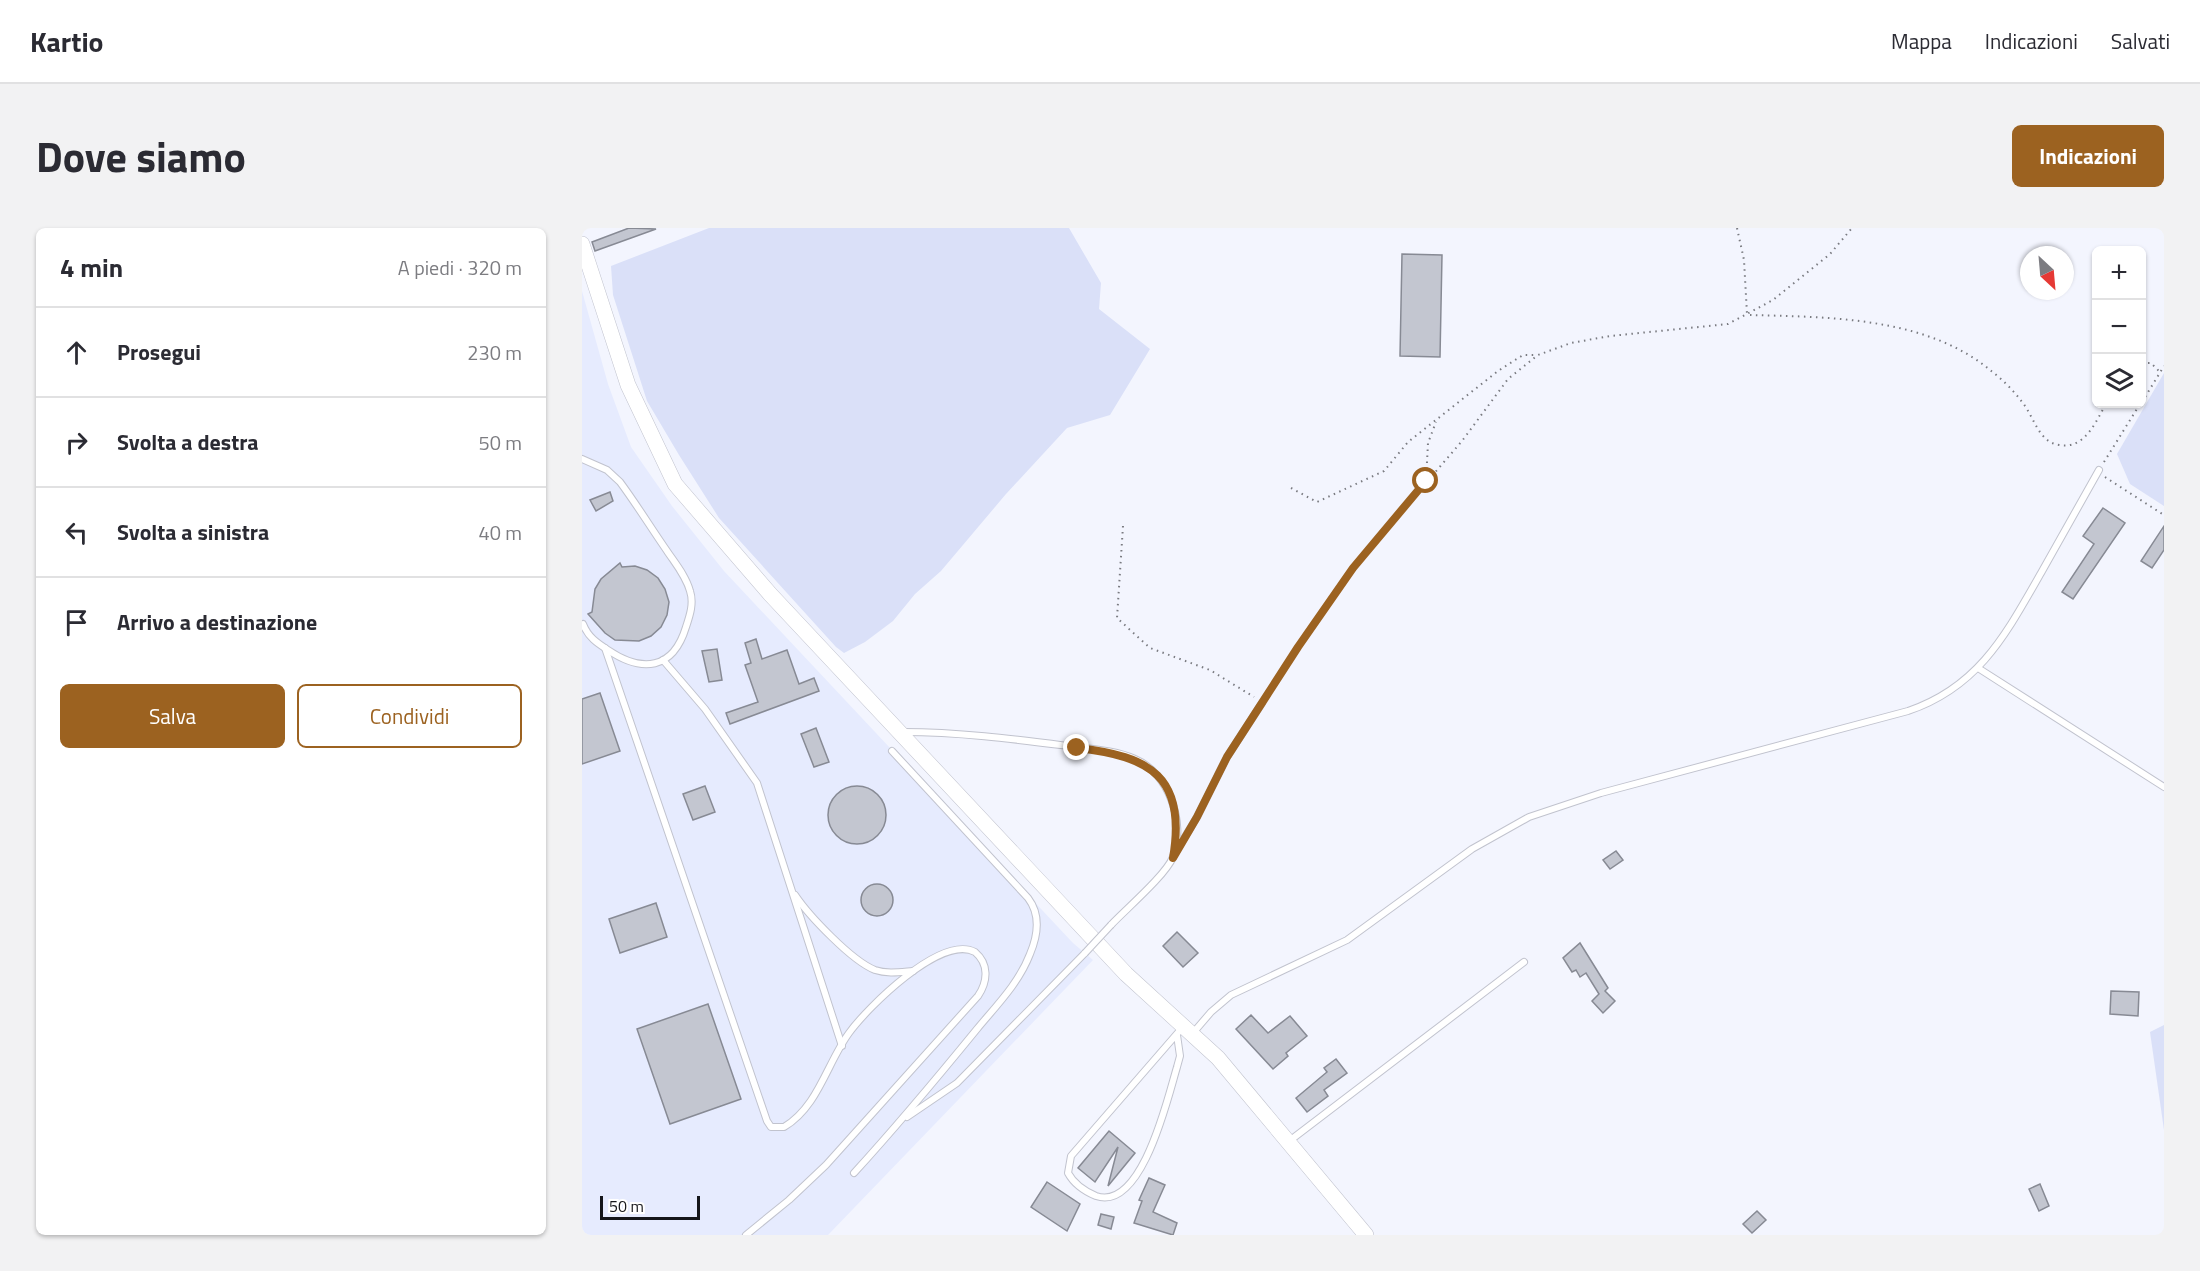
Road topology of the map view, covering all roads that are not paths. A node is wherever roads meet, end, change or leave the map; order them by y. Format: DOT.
graph roads {
  1 [pos="582,244"];
  2 [pos="582,459"];
  3 [pos="2100,470"];
  4 [pos="584,624"];
  5 [pos="605,648"];
  6 [pos="663,660"];
  7 [pos="1978,668"];
  8 [pos="1262,702"];
  9 [pos="900,732"];
  10 [pos="892,751"];
  11 [pos="2164,787"];
  12 [pos="1173,858"];
  13 [pos="791,890"];
  14 [pos="1524,962"];
  15 [pos="913,971"];
  16 [pos="1185,1032"];
  17 [pos="842,1046"];
  18 [pos="903,1119"];
  19 [pos="1288,1142"];
  20 [pos="854,1173"];
  21 [pos="746,1235"];
  22 [pos="1366,1235"];
  1 -- 9 [label="street"];
  2 -- 6 [label="lane"];
  3 -- 7 [label="lane"];
  4 -- 5 [label="lane"];
  5 -- 6 [label="lane"];
  5 -- 17 [label="lane"];
  6 -- 13 [label="lane"];
  7 -- 11 [label="lane"];
  7 -- 16 [label="lane"];
  8 -- 12 [label="lane"];
  9 -- 12 [label="lane"];
  9 -- 16 [label="street"];
  10 -- 18 [label="lane"];
  12 -- 18 [label="lane, bridge"];
  13 -- 15 [label="lane"];
  13 -- 17 [label="lane"];
  14 -- 19 [label="lane"];
  15 -- 17 [label="lane"];
  15 -- 21 [label="lane"];
  16 -- 16 [label="lane"];
  16 -- 19 [label="street"];
  18 -- 20 [label="lane"];
  19 -- 22 [label="street"];
}
